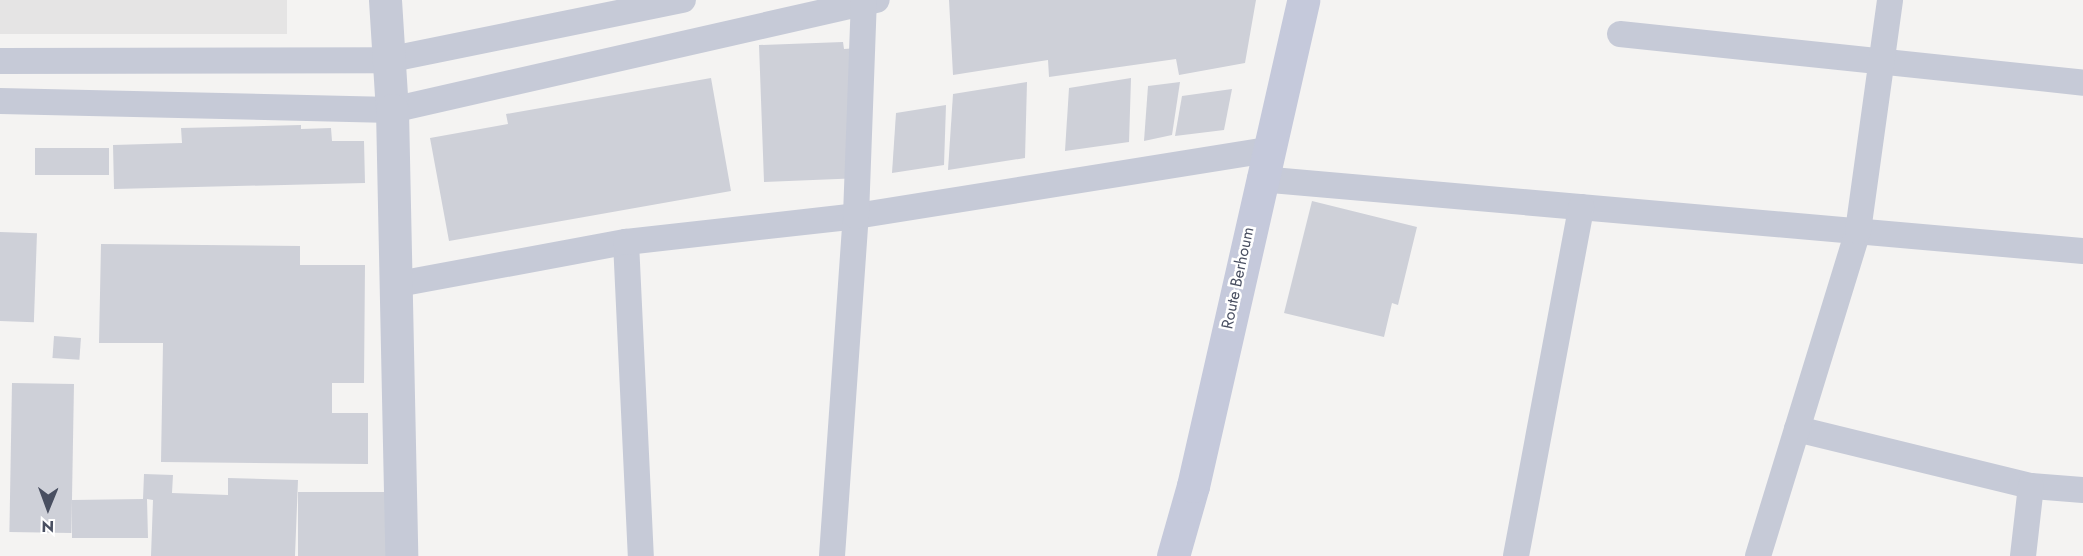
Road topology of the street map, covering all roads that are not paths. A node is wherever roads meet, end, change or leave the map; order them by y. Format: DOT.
graph roads {
  1 [pos="385,0"];
  2 [pos="684,0"];
  3 [pos="1303,0"];
  4 [pos="1890,0"];
  5 [pos="868,1"];
  6 [pos="636,5"];
  7 [pos="1620,34"];
  8 [pos="387,60"];
  9 [pos="0,61"];
  10 [pos="1882,62"];
  11 [pos="2083,83"];
  12 [pos="0,102"];
  13 [pos="392,110"];
  14 [pos="1263,164"];
  15 [pos="1581,207"];
  16 [pos="856,216"];
  17 [pos="1858,231"];
  18 [pos="626,242"];
  19 [pos="2083,251"];
  20 [pos="393,285"];
  21 [pos="1797,429"];
  22 [pos="2031,486"];
  23 [pos="2083,490"];
  24 [pos="401,556"];
  25 [pos="641,556"];
  26 [pos="832,556"];
  27 [pos="1173,556"];
  28 [pos="1515,556"];
  29 [pos="1758,556"];
  30 [pos="2023,556"];
  1 -- 8 [label="street"];
  2 -- 6 [label="street"];
  3 -- 14 [label="main road, Route Berhoum"];
  4 -- 10 [label="street"];
  5 -- 13 [label="street"];
  5 -- 16 [label="street"];
  6 -- 8 [label="street"];
  7 -- 10 [label="street"];
  8 -- 9 [label="street"];
  8 -- 13 [label="street"];
  10 -- 11 [label="street"];
  10 -- 17 [label="street"];
  12 -- 13 [label="street"];
  13 -- 20 [label="street"];
  14 -- 15 [label="street"];
  14 -- 16 [label="street"];
  14 -- 27 [label="main road, Route Berhoum"];
  15 -- 17 [label="street"];
  15 -- 28 [label="street"];
  16 -- 18 [label="street"];
  16 -- 26 [label="street"];
  17 -- 19 [label="street"];
  17 -- 21 [label="street"];
  18 -- 20 [label="street"];
  18 -- 25 [label="street"];
  20 -- 24 [label="street"];
  21 -- 22 [label="street"];
  21 -- 29 [label="street"];
  22 -- 23 [label="street"];
  22 -- 30 [label="street"];
}
